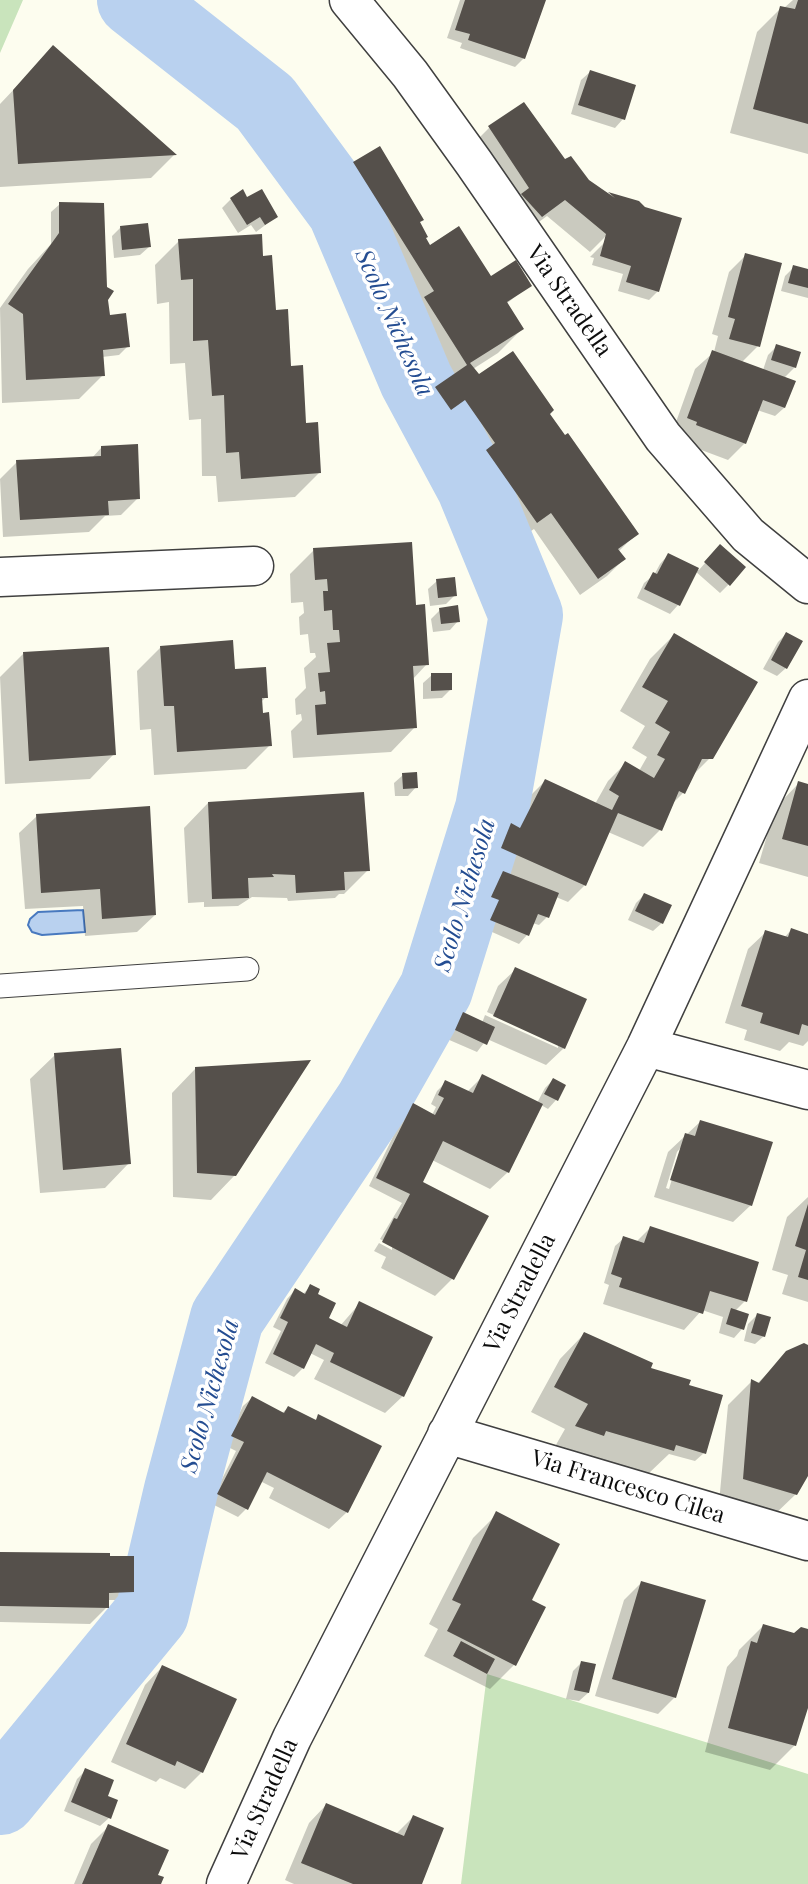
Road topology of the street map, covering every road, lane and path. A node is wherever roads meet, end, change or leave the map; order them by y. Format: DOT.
graph roads {
  1 [pos="349,0"];
  2 [pos="254,566"];
  3 [pos="0,577"];
  4 [pos="808,584"];
  5 [pos="808,699"];
  6 [pos="247,969"];
  7 [pos="0,986"];
  8 [pos="646,1047"];
  9 [pos="808,1090"];
  10 [pos="447,1434"];
  11 [pos="808,1541"];
  12 [pos="226,1884"];
  1 -- 4 [label="street, Via Stradella"];
  2 -- 3 [label="street"];
  5 -- 8 [label="street, Via Stradella"];
  6 -- 7 [label="lane"];
  8 -- 9 [label="street"];
  8 -- 10 [label="street, Via Stradella"];
  10 -- 11 [label="street, Via Francesco Cilea"];
  10 -- 12 [label="street, Via Stradella"];
}
